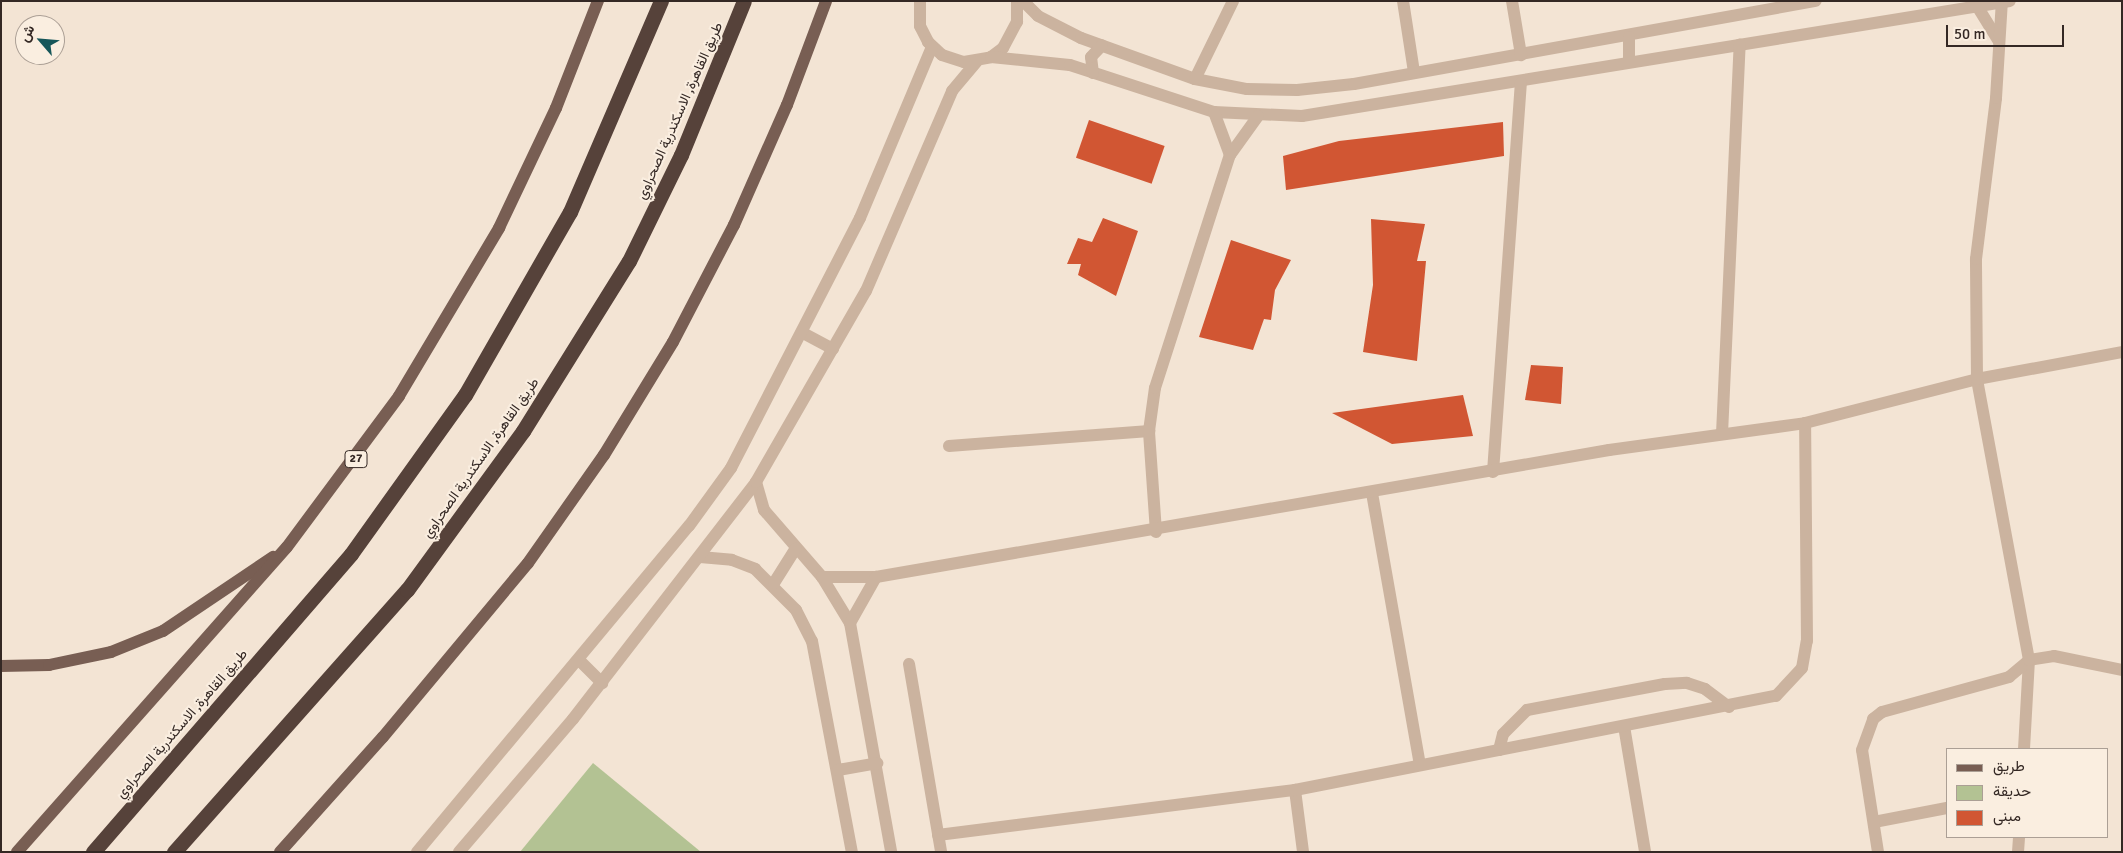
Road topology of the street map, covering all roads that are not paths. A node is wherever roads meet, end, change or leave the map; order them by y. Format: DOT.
graph roads {
  1 [pos="598,1"];
  2 [pos="661,1"];
  3 [pos="744,1"];
  4 [pos="826,1"];
  5 [pos="920,1"];
  6 [pos="1016,1"];
  7 [pos="1023,1"];
  8 [pos="1233,1"];
  9 [pos="1403,1"];
  10 [pos="1512,1"];
  11 [pos="1816,1"];
  12 [pos="2005,2"];
  13 [pos="1975,3"];
  14 [pos="1746,7"];
  15 [pos="1629,37"];
  16 [pos="1998,40"];
  17 [pos="1740,44"];
  18 [pos="1102,45"];
  19 [pos="932,47"];
  20 [pos="1520,55"];
  21 [pos="991,57"];
  22 [pos="976,62"];
  23 [pos="1629,62"];
  24 [pos="1414,72"];
  25 [pos="1093,73"];
  26 [pos="1195,79"];
  27 [pos="1521,83"];
  28 [pos="1214,112"];
  29 [pos="1258,116"];
  30 [pos="1230,155"];
  31 [pos="803,333"];
  32 [pos="833,349"];
  33 [pos="2122,352"];
  34 [pos="1977,379"];
  35 [pos="1805,423"];
  36 [pos="1149,431"];
  37 [pos="1722,434"];
  38 [pos="949,446"];
  39 [pos="1493,472"];
  40 [pos="756,482"];
  41 [pos="1372,494"];
  42 [pos="1156,532"];
  43 [pos="287,547"];
  44 [pos="796,548"];
  45 [pos="700,557"];
  46 [pos="822,577"];
  47 [pos="876,577"];
  48 [pos="774,583"];
  49 [pos="850,623"];
  50 [pos="579,660"];
  51 [pos="2029,660"];
  52 [pos="910,664"];
  53 [pos="1,666"];
  54 [pos="2122,670"];
  55 [pos="602,683"];
  56 [pos="1728,707"];
  57 [pos="1624,726"];
  58 [pos="2024,748"];
  59 [pos="1499,750"];
  60 [pos="877,763"];
  61 [pos="1420,766"];
  62 [pos="838,770"];
  63 [pos="1295,790"];
  64 [pos="1946,808"];
  65 [pos="1874,822"];
  66 [pos="938,835"];
  67 [pos="2019,838"];
  68 [pos="17,852"];
  69 [pos="93,852"];
  70 [pos="174,852"];
  71 [pos="280,852"];
  72 [pos="417,852"];
  73 [pos="459,852"];
  74 [pos="852,852"];
  75 [pos="891,852"];
  76 [pos="941,852"];
  77 [pos="1303,852"];
  78 [pos="1645,852"];
  79 [pos="1878,852"];
  80 [pos="2018,852"];
  1 -- 43 [label="main road, 27"];
  2 -- 69 [label="highway, طريق القاهرة, الاسكندرية الصحراوي"];
  3 -- 70 [label="highway, طريق القاهرة, الاسكندرية الصحراوي"];
  4 -- 71 [label="main road"];
  5 -- 19 [label="street"];
  6 -- 21 [label="street"];
  7 -- 18 [label="street"];
  8 -- 26 [label="street"];
  9 -- 24 [label="street"];
  10 -- 20 [label="street"];
  11 -- 14 [label="street"];
  12 -- 13 [label="street"];
  12 -- 16 [label="street"];
  13 -- 16 [label="street"];
  13 -- 17 [label="street"];
  14 -- 15 [label="street"];
  15 -- 20 [label="street"];
  15 -- 23 [label="street"];
  16 -- 34 [label="street"];
  17 -- 23 [label="street"];
  17 -- 37 [label="street"];
  18 -- 25 [label="street"];
  18 -- 26 [label="street"];
  19 -- 22 [label="street"];
  19 -- 31 [label="street"];
  20 -- 24 [label="street"];
  21 -- 22 [label="street"];
  21 -- 25 [label="street"];
  22 -- 32 [label="street"];
  23 -- 27 [label="street"];
  24 -- 26 [label="street"];
  25 -- 28 [label="street"];
  27 -- 29 [label="street"];
  27 -- 39 [label="street"];
  28 -- 29 [label="street"];
  28 -- 30 [label="street"];
  29 -- 30 [label="street"];
  30 -- 36 [label="street"];
  31 -- 32 [label="street"];
  31 -- 50 [label="street"];
  32 -- 40 [label="street"];
  33 -- 34 [label="street"];
  34 -- 35 [label="street"];
  34 -- 51 [label="street"];
  35 -- 37 [label="street"];
  35 -- 56 [label="street"];
  36 -- 38 [label="street"];
  36 -- 42 [label="street"];
  37 -- 39 [label="street"];
  39 -- 41 [label="street"];
  40 -- 44 [label="street"];
  40 -- 45 [label="street"];
  41 -- 42 [label="street"];
  41 -- 61 [label="street"];
  42 -- 47 [label="street"];
  43 -- 53 [label="main road"];
  43 -- 68 [label="main road, 27"];
  44 -- 46 [label="street"];
  44 -- 48 [label="street"];
  45 -- 48 [label="street"];
  45 -- 55 [label="street"];
  46 -- 47 [label="street"];
  46 -- 49 [label="street"];
  47 -- 49 [label="street"];
  48 -- 62 [label="street"];
  49 -- 60 [label="street"];
  50 -- 55 [label="street"];
  50 -- 72 [label="street"];
  51 -- 54 [label="street"];
  51 -- 58 [label="street"];
  51 -- 65 [label="street"];
  52 -- 66 [label="street"];
  55 -- 73 [label="street"];
  56 -- 57 [label="street"];
  56 -- 59 [label="street"];
  57 -- 59 [label="street"];
  57 -- 78 [label="street"];
  59 -- 61 [label="street"];
  60 -- 62 [label="street"];
  60 -- 75 [label="street"];
  61 -- 63 [label="street"];
  62 -- 74 [label="street"];
  63 -- 66 [label="street"];
  63 -- 77 [label="street"];
  64 -- 65 [label="street"];
  65 -- 79 [label="street"];
  66 -- 76 [label="street"];
  67 -- 80 [label="street"];
}
